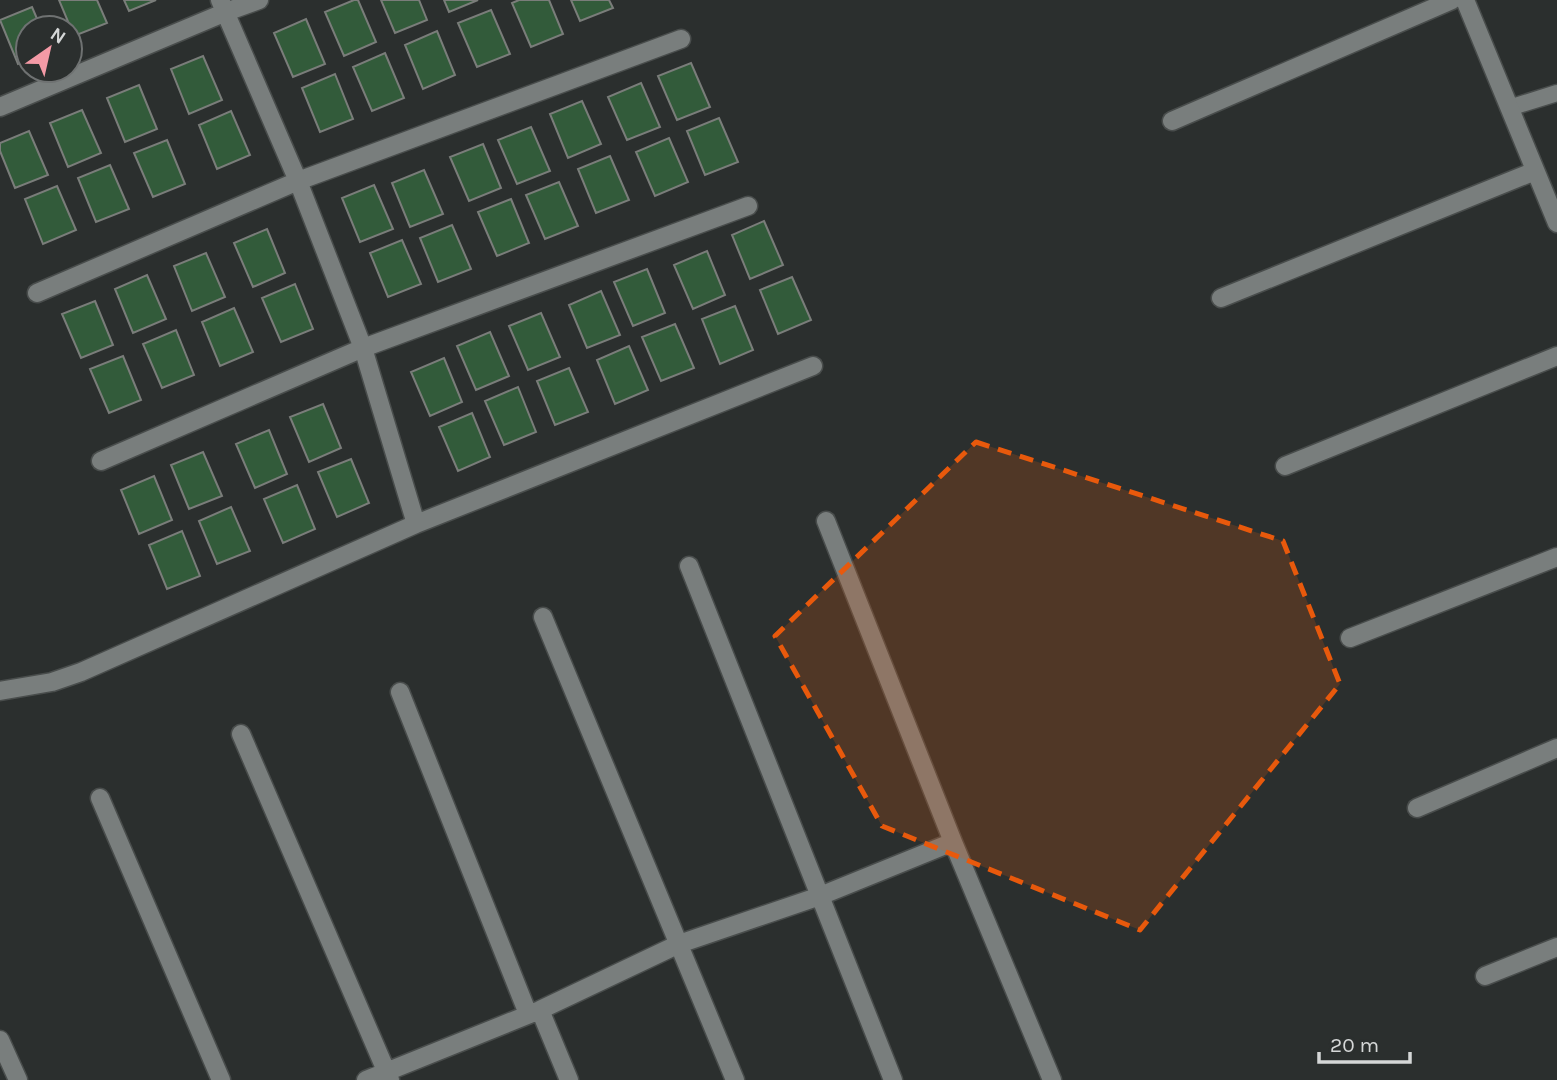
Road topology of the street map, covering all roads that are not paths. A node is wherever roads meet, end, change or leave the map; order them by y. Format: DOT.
graph roads {
  1 [pos="260,0"];
  2 [pos="1452,0"];
  3 [pos="1465,0"];
  4 [pos="223,6"];
  5 [pos="681,39"];
  6 [pos="1557,93"];
  7 [pos="0,107"];
  8 [pos="1509,108"];
  9 [pos="1172,121"];
  10 [pos="1535,171"];
  11 [pos="298,181"];
  12 [pos="748,206"];
  13 [pos="1557,223"];
  14 [pos="37,293"];
  15 [pos="1221,298"];
  16 [pos="363,348"];
  17 [pos="1557,356"];
  18 [pos="813,366"];
  19 [pos="102,461"];
  20 [pos="1285,466"];
  21 [pos="826,521"];
  22 [pos="416,524"];
  23 [pos="1557,557"];
  24 [pos="689,566"];
  25 [pos="543,617"];
  26 [pos="1350,638"];
  27 [pos="0,691"];
  28 [pos="400,692"];
  29 [pos="241,734"];
  30 [pos="1557,748"];
  31 [pos="100,798"];
  32 [pos="1417,808"];
  33 [pos="953,842"];
  34 [pos="820,896"];
  35 [pos="679,944"];
  36 [pos="1557,947"];
  37 [pos="1485,976"];
  38 [pos="534,1012"];
  39 [pos="0,1040"];
  40 [pos="388,1076"];
  41 [pos="18,1080"];
  42 [pos="221,1080"];
  43 [pos="366,1080"];
  44 [pos="569,1080"];
  45 [pos="735,1080"];
  46 [pos="893,1080"];
  47 [pos="1052,1080"];
  1 -- 4 [label="street"];
  2 -- 9 [label="street"];
  3 -- 8 [label="street"];
  4 -- 7 [label="street"];
  4 -- 11 [label="street"];
  5 -- 11 [label="street"];
  6 -- 8 [label="lane"];
  8 -- 10 [label="street"];
  10 -- 13 [label="street"];
  10 -- 15 [label="street"];
  11 -- 14 [label="street"];
  11 -- 16 [label="street"];
  12 -- 16 [label="street"];
  16 -- 19 [label="street"];
  16 -- 22 [label="street"];
  17 -- 20 [label="street"];
  18 -- 22 [label="street"];
  21 -- 33 [label="street"];
  22 -- 27 [label="street"];
  23 -- 26 [label="street"];
  24 -- 34 [label="street"];
  25 -- 35 [label="street"];
  28 -- 38 [label="street"];
  29 -- 40 [label="street"];
  30 -- 32 [label="street"];
  31 -- 42 [label="street"];
  33 -- 34 [label="street"];
  33 -- 47 [label="street"];
  34 -- 35 [label="street"];
  34 -- 46 [label="street"];
  35 -- 38 [label="street"];
  35 -- 45 [label="street"];
  36 -- 37 [label="street"];
  38 -- 40 [label="street"];
  38 -- 44 [label="street"];
  39 -- 41 [label="street"];
  40 -- 43 [label="street"];
}
